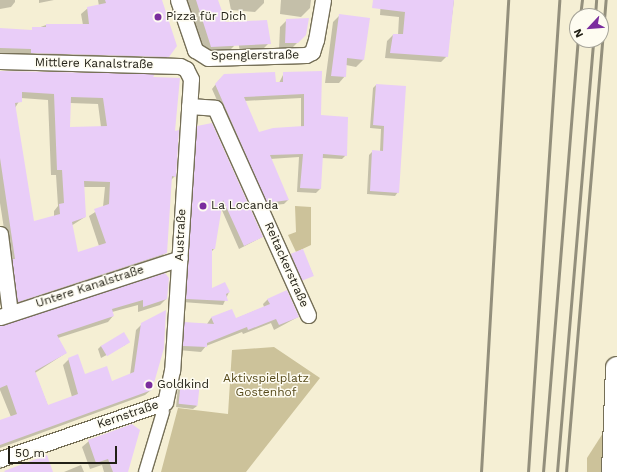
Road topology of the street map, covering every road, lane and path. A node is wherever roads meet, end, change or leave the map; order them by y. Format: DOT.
graph roads {
  1 [pos="178,0"];
  2 [pos="323,0"];
  3 [pos="0,61"];
  4 [pos="186,69"];
  5 [pos="189,106"];
  6 [pos="0,234"];
  7 [pos="180,258"];
  8 [pos="5,315"];
  9 [pos="308,315"];
  10 [pos="617,368"];
  11 [pos="164,407"];
  12 [pos="0,459"];
  13 [pos="145,472"];
  14 [pos="613,472"];
  1 -- 2 [label="street, Spenglerstraße"];
  3 -- 4 [label="street, Mittlere Kanalstraße"];
  4 -- 5 [label="street, Austraße"];
  5 -- 7 [label="street, Austraße"];
  5 -- 9 [label="street, Reitackerstraße"];
  6 -- 8 [label="street"];
  7 -- 8 [label="street, Untere Kanalstraße"];
  7 -- 11 [label="street, Austraße"];
  10 -- 14 [label="highway"];
  11 -- 12 [label="street, Kernstraße"];
  11 -- 13 [label="street, Austraße"];
}
